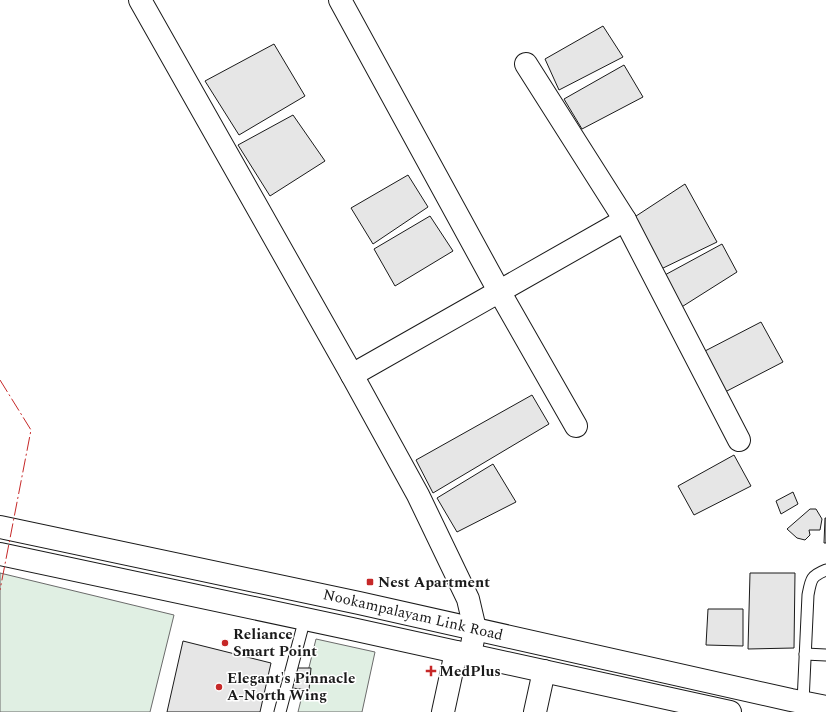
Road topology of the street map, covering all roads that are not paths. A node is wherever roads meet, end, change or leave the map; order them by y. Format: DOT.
graph roads {
  1 [pos="140,0"];
  2 [pos="340,0"];
  3 [pos="526,64"];
  4 [pos="625,220"];
  5 [pos="500,291"];
  6 [pos="352,375"];
  7 [pos="576,426"];
  8 [pos="739,440"];
  9 [pos="0,527"];
  10 [pos="0,554"];
  11 [pos="826,570"];
  12 [pos="305,618"];
  13 [pos="475,629"];
  14 [pos="463,653"];
  15 [pos="805,654"];
  16 [pos="826,655"];
  17 [pos="544,671"];
  18 [pos="803,702"];
  19 [pos="683,707"];
  20 [pos="826,707"];
  21 [pos="280,712"];
  22 [pos="443,712"];
  23 [pos="535,712"];
  24 [pos="730,712"];
  1 -- 6 [label="street"];
  2 -- 5 [label="street"];
  3 -- 4 [label="street"];
  4 -- 5 [label="street"];
  4 -- 8 [label="street"];
  5 -- 6 [label="street"];
  5 -- 7 [label="street"];
  6 -- 13 [label="street"];
  9 -- 13 [label="street, Nookampalayam Link Road"];
  10 -- 12 [label="street, Nookampalayam Link Road"];
  11 -- 15 [label="lane"];
  12 -- 14 [label="street, Nookampalayam Link Road"];
  12 -- 21 [label="lane"];
  13 -- 14 [label="street"];
  13 -- 18 [label="street, Nookampalayam Link Road"];
  14 -- 17 [label="street, Nookampalayam Link Road"];
  14 -- 22 [label="street"];
  15 -- 16 [label="lane"];
  15 -- 18 [label="lane"];
  17 -- 19 [label="street, Nookampalayam Link Road"];
  17 -- 23 [label="street"];
  18 -- 20 [label="street, Nookampalayam Link Road"];
  19 -- 24 [label="street, Nookampalayam Link Road"];
}
